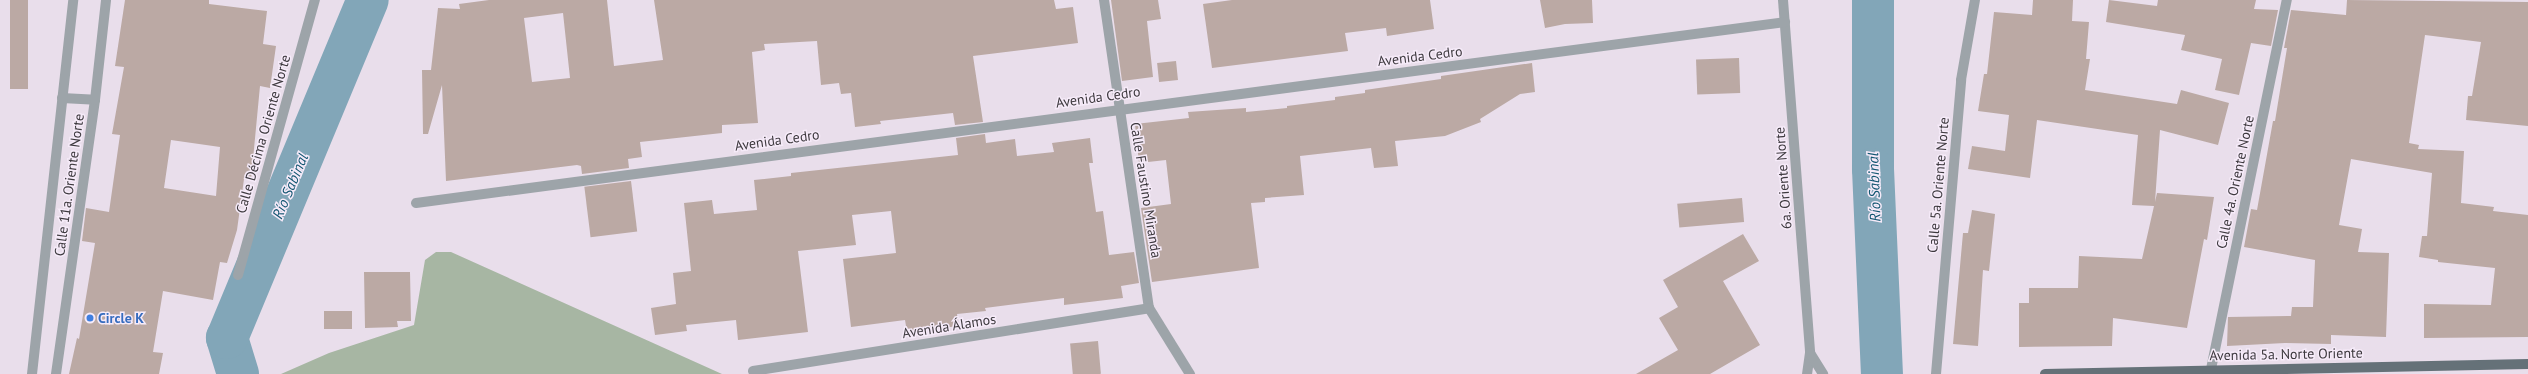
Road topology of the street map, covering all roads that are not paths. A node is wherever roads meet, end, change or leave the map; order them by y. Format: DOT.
graph roads {
  1 [pos="73,0"];
  2 [pos="106,0"];
  3 [pos="315,0"];
  4 [pos="1104,0"];
  5 [pos="1783,0"];
  6 [pos="1975,0"];
  7 [pos="2287,0"];
  8 [pos="1785,22"];
  9 [pos="62,98"];
  10 [pos="95,100"];
  11 [pos="1119,108"];
  12 [pos="416,203"];
  13 [pos="238,275"];
  14 [pos="1150,308"];
  15 [pos="1810,353"];
  16 [pos="2528,364"];
  17 [pos="753,370"];
  18 [pos="2210,372"];
  19 [pos="32,374"];
  20 [pos="56,374"];
  21 [pos="1190,374"];
  22 [pos="1806,374"];
  23 [pos="1823,374"];
  24 [pos="1936,374"];
  25 [pos="2045,374"];
  1 -- 9 [label="street, Calle 11a. Oriente Norte"];
  2 -- 10 [label="street, Calle 11a. Oriente Norte"];
  3 -- 13 [label="street, Calle Décima Oriente Norte"];
  4 -- 11 [label="street, Calle Faustino Miranda"];
  5 -- 8 [label="street, 6a. Oriente Norte"];
  6 -- 24 [label="street, Calle 5a. Oriente Norte"];
  7 -- 18 [label="street, Calle 4a. Oriente Norte"];
  8 -- 11 [label="street, Avenida Cedro"];
  8 -- 15 [label="street, 6a. Oriente Norte"];
  9 -- 10 [label="street"];
  9 -- 19 [label="street, Calle 11a. Oriente Norte"];
  10 -- 20 [label="street, Calle 11a. Oriente Norte"];
  11 -- 12 [label="street, Avenida Cedro"];
  11 -- 14 [label="street, Calle Faustino Miranda"];
  14 -- 17 [label="street, Avenida Álamos"];
  14 -- 21 [label="street, Calle Faustino Miranda"];
  15 -- 22 [label="street, 6a. Oriente Norte"];
  15 -- 23 [label="street, 6a. Oriente Norte"];
  16 -- 18 [label="main road, Avenida 5a. Norte Oriente"];
  18 -- 25 [label="main road, Avenida 5a. Norte Oriente"];
}
